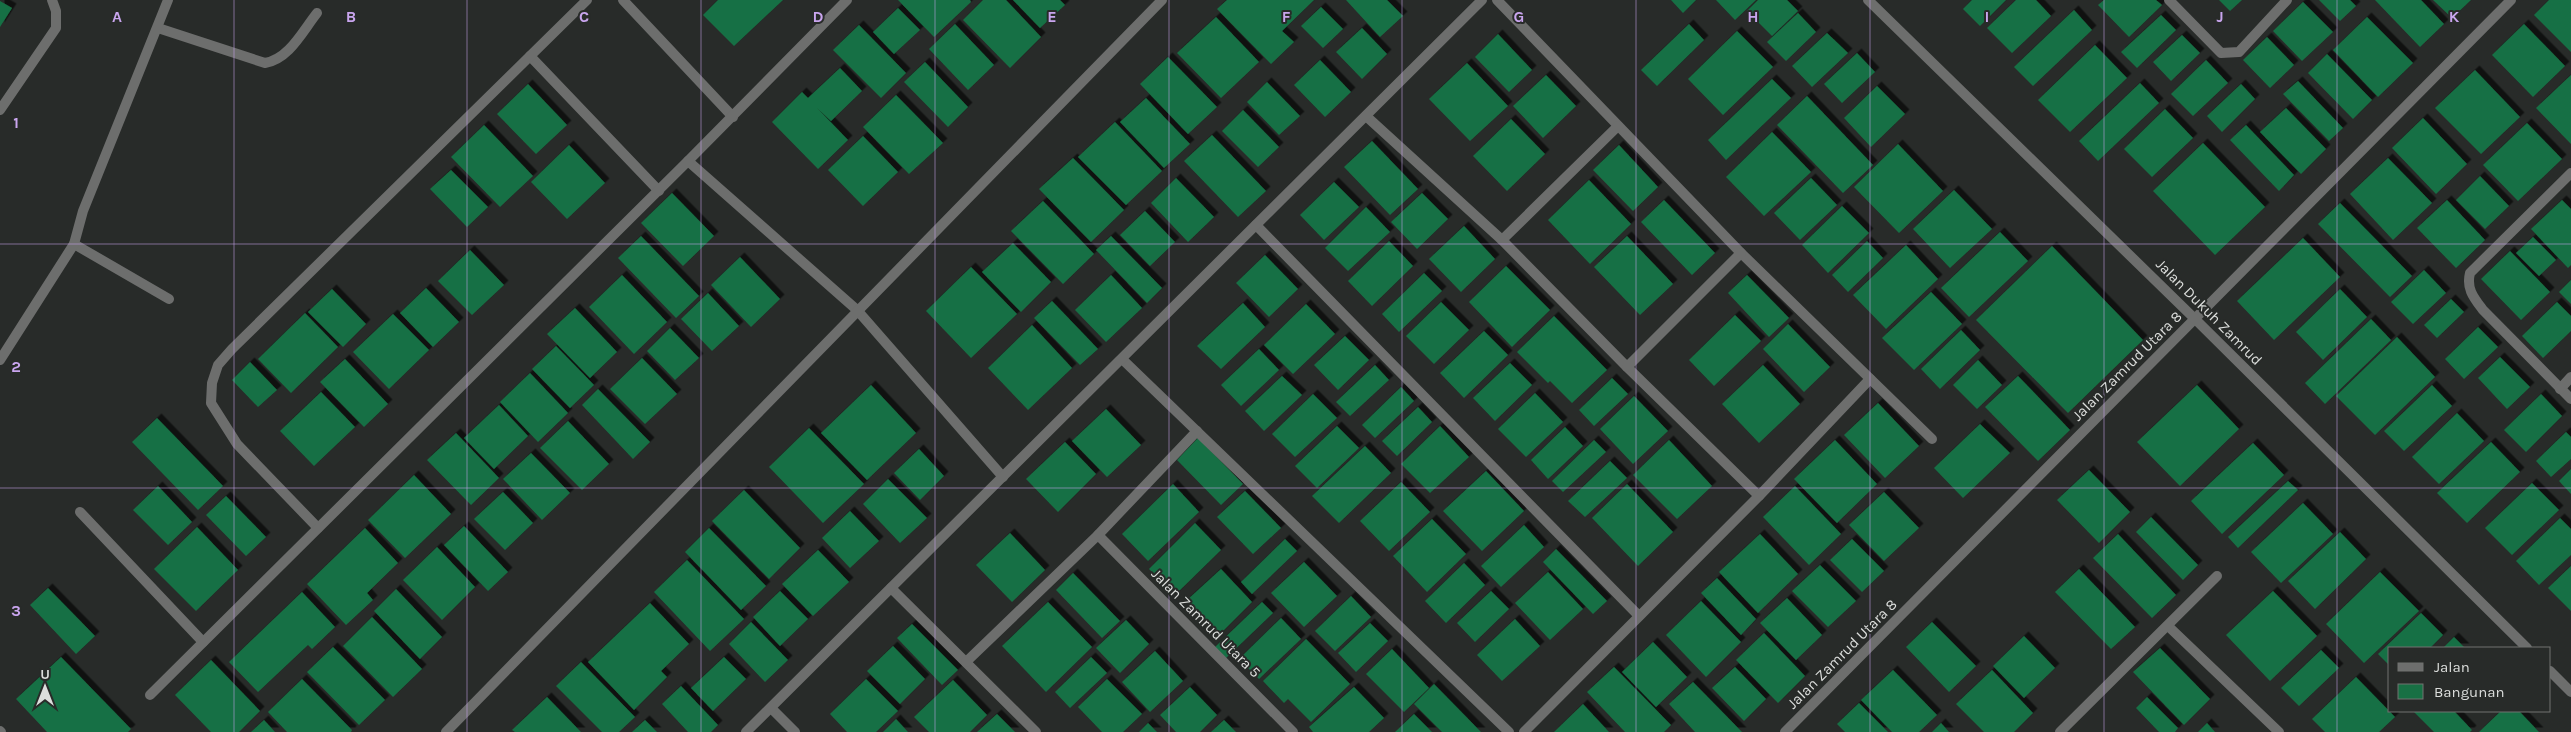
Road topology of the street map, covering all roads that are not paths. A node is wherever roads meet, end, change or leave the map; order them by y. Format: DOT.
graph roads {
  1 [pos="52,0"];
  2 [pos="168,0"];
  3 [pos="587,0"];
  4 [pos="624,0"];
  5 [pos="846,0"];
  6 [pos="1162,0"];
  7 [pos="1482,0"];
  8 [pos="1497,0"];
  9 [pos="1868,0"];
  10 [pos="2169,0"];
  11 [pos="2287,0"];
  12 [pos="2511,0"];
  13 [pos="317,13"];
  14 [pos="158,28"];
  15 [pos="530,56"];
  16 [pos="0,110"];
  17 [pos="1366,116"];
  18 [pos="733,117"];
  19 [pos="1618,126"];
  20 [pos="688,162"];
  21 [pos="2571,173"];
  22 [pos="659,191"];
  23 [pos="1256,225"];
  24 [pos="1502,240"];
  25 [pos="74,244"];
  26 [pos="1741,253"];
  27 [pos="169,299"];
  28 [pos="857,310"];
  29 [pos="2195,319"];
  30 [pos="1122,359"];
  31 [pos="0,360"];
  32 [pos="1627,367"];
  33 [pos="2571,378"];
  34 [pos="1870,379"];
  35 [pos="2560,389"];
  36 [pos="2571,399"];
  37 [pos="1197,431"];
  38 [pos="1932,439"];
  39 [pos="1003,477"];
  40 [pos="1760,496"];
  41 [pos="80,512"];
  42 [pos="318,528"];
  43 [pos="1098,535"];
  44 [pos="2217,576"];
  45 [pos="891,588"];
  46 [pos="1639,616"];
  47 [pos="2168,626"];
  48 [pos="203,642"];
  49 [pos="2526,647"];
  50 [pos="966,662"];
  51 [pos="2551,672"];
  52 [pos="2571,692"];
  53 [pos="150,695"];
  54 [pos="771,708"];
  55 [pos="446,732"];
  56 [pos="746,732"];
  57 [pos="795,732"];
  58 [pos="1036,732"];
  59 [pos="1293,732"];
  60 [pos="1509,732"];
  61 [pos="1524,732"];
  62 [pos="1785,732"];
  63 [pos="2060,732"];
  64 [pos="2279,732"];
  1 -- 16 [label="street"];
  2 -- 14 [label="street"];
  3 -- 15 [label="street"];
  4 -- 18 [label="street"];
  5 -- 18 [label="street"];
  6 -- 28 [label="street"];
  7 -- 17 [label="street"];
  8 -- 19 [label="street"];
  9 -- 29 [label="street, Jalan Dukuh Zamrud"];
  10 -- 11 [label="street"];
  12 -- 29 [label="street, Jalan Zamrud Utara 8"];
  13 -- 14 [label="street"];
  14 -- 25 [label="street"];
  15 -- 22 [label="street"];
  15 -- 42 [label="street"];
  17 -- 23 [label="street"];
  17 -- 24 [label="street"];
  18 -- 20 [label="street"];
  19 -- 24 [label="street"];
  19 -- 26 [label="street"];
  20 -- 22 [label="street"];
  20 -- 28 [label="street"];
  21 -- 35 [label="street"];
  22 -- 42 [label="street"];
  23 -- 30 [label="street"];
  23 -- 46 [label="street"];
  24 -- 32 [label="street"];
  25 -- 27 [label="street"];
  25 -- 31 [label="street"];
  26 -- 32 [label="street"];
  26 -- 34 [label="street"];
  28 -- 39 [label="street"];
  28 -- 55 [label="street"];
  29 -- 49 [label="street, Jalan Dukuh Zamrud"];
  29 -- 62 [label="street, Jalan Zamrud Utara 8"];
  30 -- 37 [label="street"];
  30 -- 39 [label="street"];
  32 -- 40 [label="street"];
  33 -- 35 [label="street"];
  34 -- 38 [label="street"];
  34 -- 40 [label="street"];
  35 -- 36 [label="street"];
  37 -- 43 [label="street"];
  37 -- 60 [label="street"];
  39 -- 45 [label="street"];
  40 -- 46 [label="street"];
  41 -- 48 [label="street"];
  42 -- 48 [label="street"];
  43 -- 50 [label="street"];
  43 -- 59 [label="street, Jalan Zamrud Utara 5"];
  44 -- 47 [label="street"];
  45 -- 50 [label="street"];
  45 -- 54 [label="street"];
  46 -- 61 [label="street"];
  47 -- 63 [label="street"];
  47 -- 64 [label="street"];
  48 -- 53 [label="street"];
  50 -- 58 [label="street"];
  51 -- 52 [label="street"];
  54 -- 56 [label="street"];
  54 -- 57 [label="street"];
}
